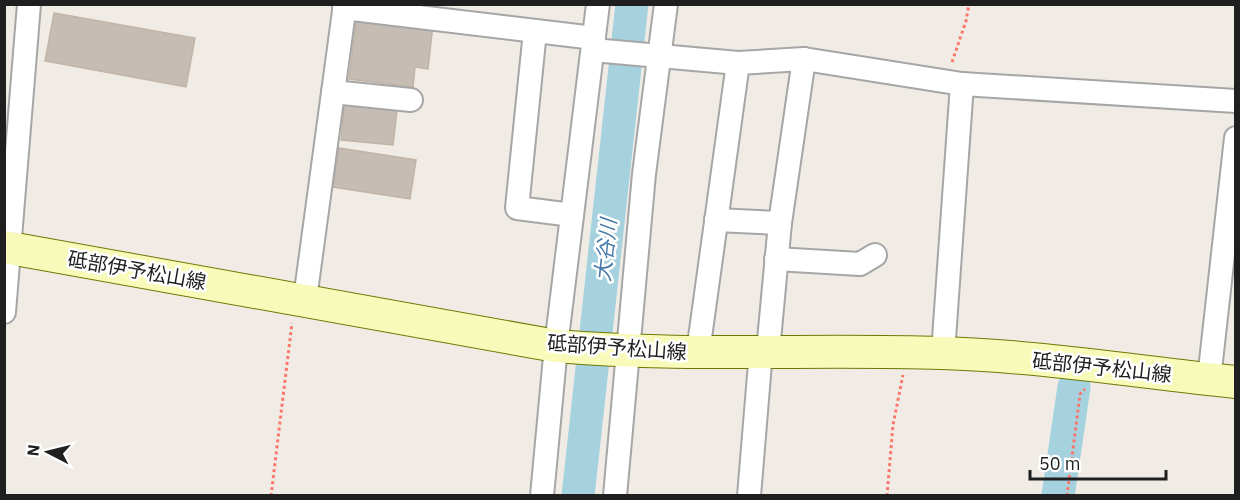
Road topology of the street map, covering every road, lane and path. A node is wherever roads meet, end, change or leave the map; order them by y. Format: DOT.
graph roads {
  1 [pos="29,4"];
  2 [pos="598,4"];
  3 [pos="666,4"];
  4 [pos="969,4"];
  5 [pos="344,6"];
  6 [pos="535,31"];
  7 [pos="597,47"];
  8 [pos="654,56"];
  9 [pos="804,59"];
  10 [pos="738,63"];
  11 [pos="954,82"];
  12 [pos="333,92"];
  13 [pos="411,100"];
  14 [pos="1236,101"];
  15 [pos="1236,138"];
  16 [pos="572,215"];
  17 [pos="716,220"];
  18 [pos="780,223"];
  19 [pos="7,248"];
  20 [pos="875,255"];
  21 [pos="777,259"];
  22 [pos="300,298"];
  23 [pos="4,312"];
  24 [pos="556,345"];
  25 [pos="764,351"];
  26 [pos="628,352"];
  27 [pos="698,352"];
  28 [pos="902,353"];
  29 [pos="943,353"];
  30 [pos="1090,364"];
  31 [pos="1222,381"];
  32 [pos="272,495"];
  33 [pos="542,495"];
  34 [pos="615,495"];
  35 [pos="749,495"];
  36 [pos="887,495"];
  37 [pos="1067,495"];
  1 -- 19 [label="street"];
  2 -- 7 [label="street"];
  3 -- 8 [label="street"];
  4 -- 11 [label="path"];
  5 -- 6 [label="street"];
  5 -- 12 [label="street"];
  6 -- 7 [label="street"];
  6 -- 16 [label="street"];
  7 -- 8 [label="street"];
  7 -- 16 [label="street"];
  8 -- 10 [label="street"];
  8 -- 26 [label="street"];
  9 -- 10 [label="street"];
  9 -- 11 [label="street"];
  9 -- 18 [label="street"];
  10 -- 17 [label="street"];
  11 -- 14 [label="street"];
  11 -- 29 [label="street"];
  12 -- 13 [label="street"];
  12 -- 22 [label="street"];
  15 -- 31 [label="street"];
  16 -- 24 [label="street"];
  17 -- 18 [label="street"];
  17 -- 27 [label="street"];
  18 -- 21 [label="street"];
  19 -- 22 [label="main road, 砥部伊予松山線"];
  19 -- 23 [label="street"];
  20 -- 21 [label="street"];
  21 -- 25 [label="street"];
  22 -- 24 [label="main road, 砥部伊予松山線"];
  22 -- 32 [label="path"];
  24 -- 26 [label="main road, 砥部伊予松山線"];
  24 -- 33 [label="street"];
  25 -- 27 [label="main road, 砥部伊予松山線"];
  25 -- 28 [label="main road, 砥部伊予松山線"];
  25 -- 35 [label="street"];
  26 -- 27 [label="main road, 砥部伊予松山線"];
  26 -- 34 [label="street"];
  28 -- 29 [label="main road, 砥部伊予松山線"];
  28 -- 36 [label="path"];
  29 -- 30 [label="main road, 砥部伊予松山線"];
  30 -- 31 [label="main road, 砥部伊予松山線"];
  30 -- 37 [label="path"];
}
